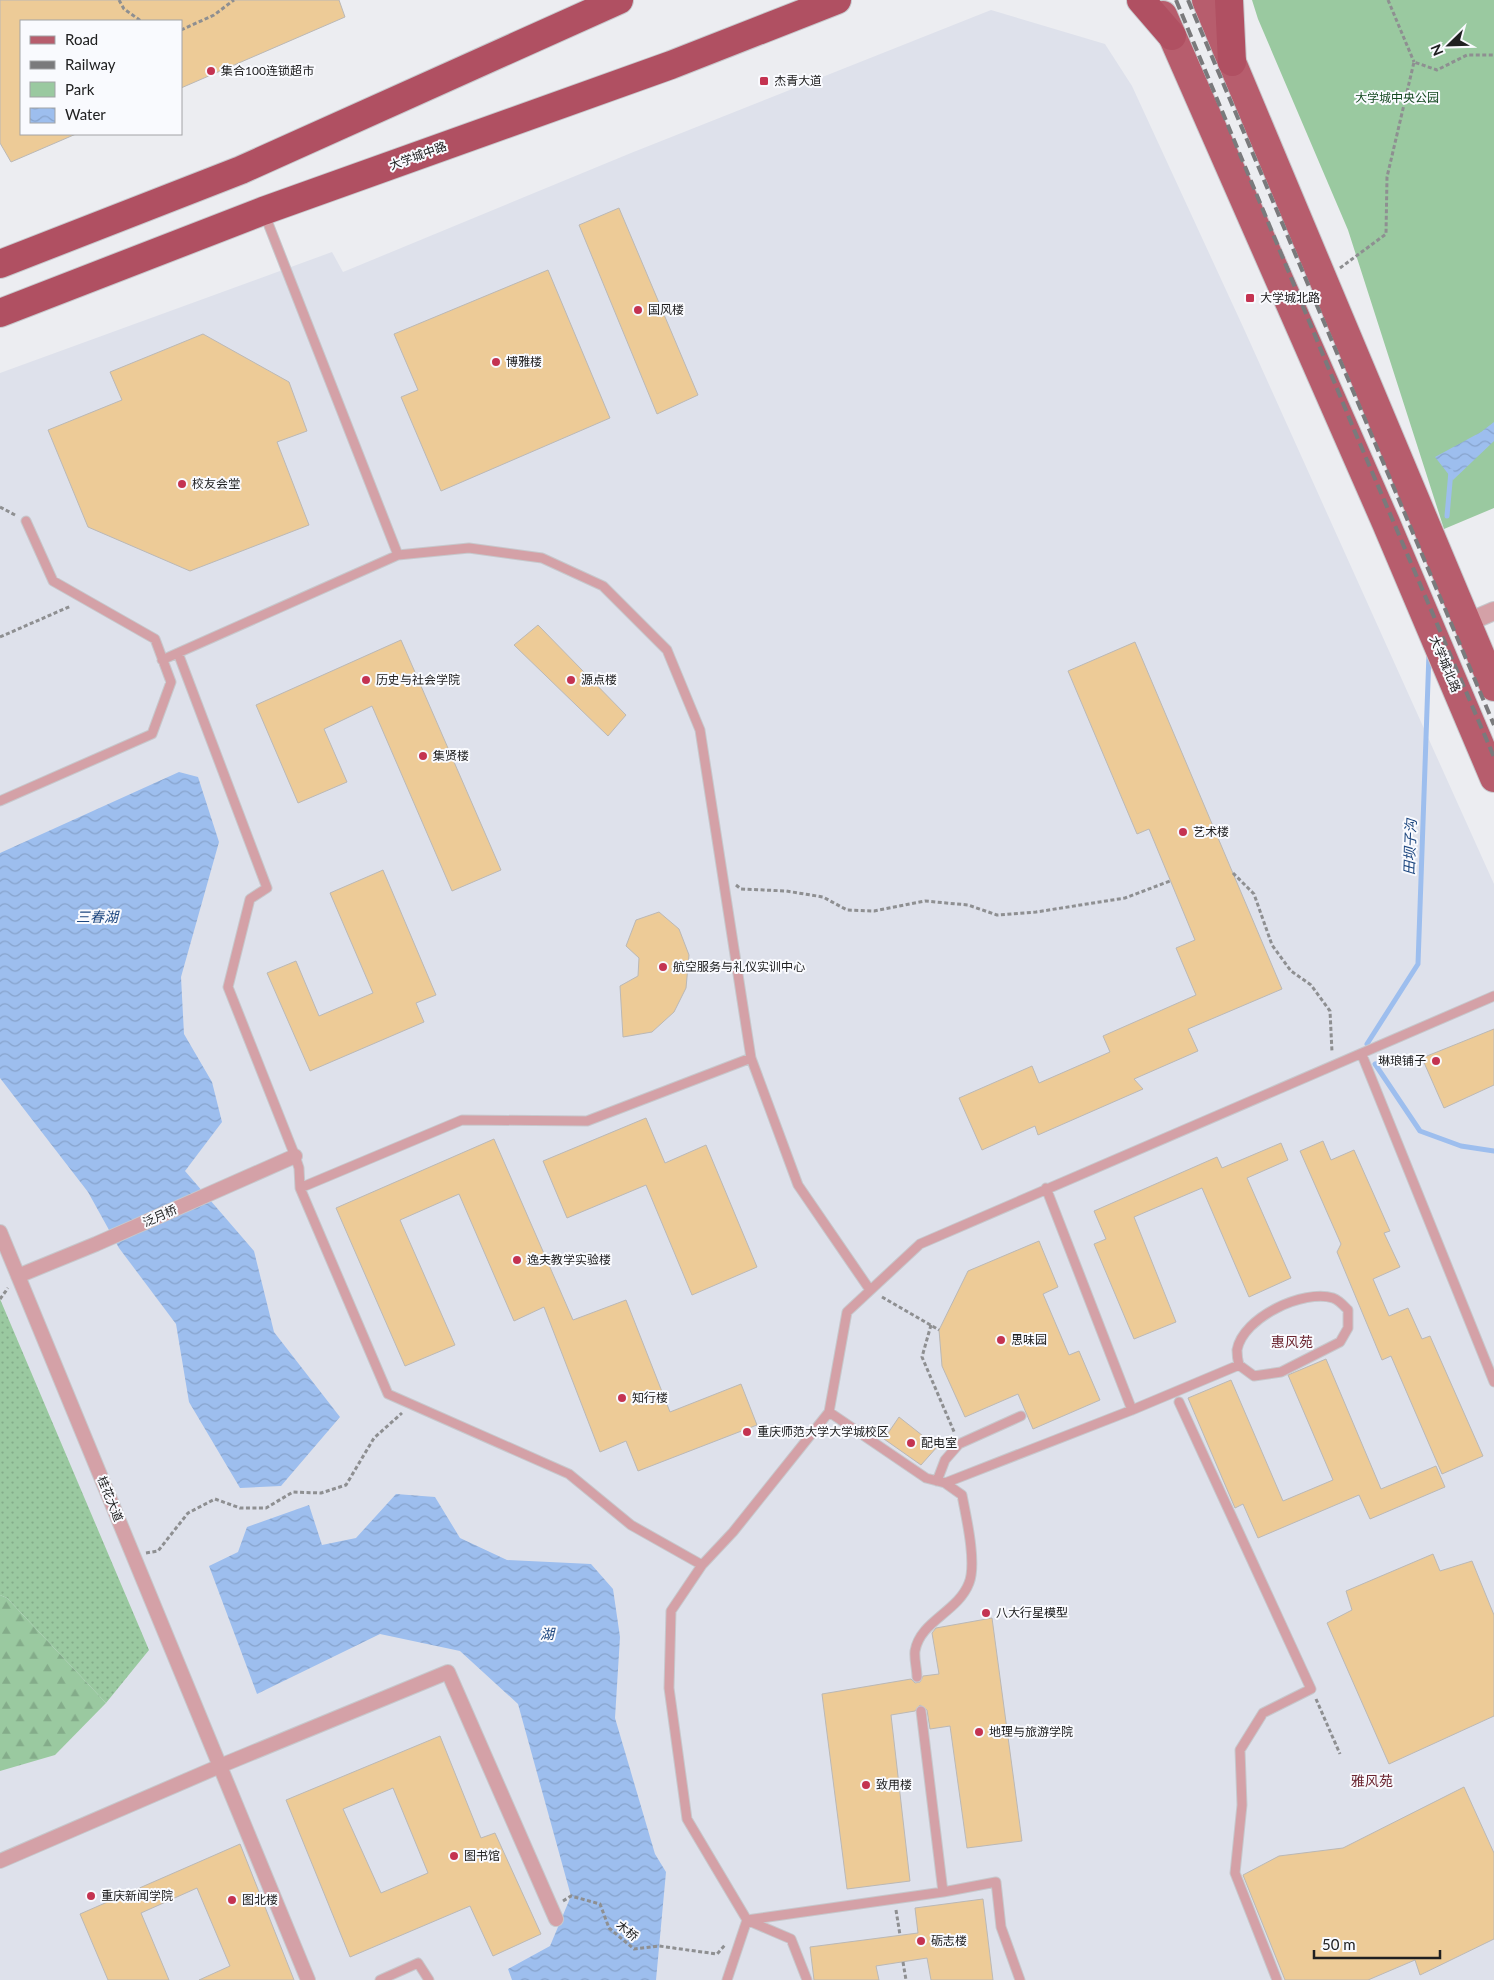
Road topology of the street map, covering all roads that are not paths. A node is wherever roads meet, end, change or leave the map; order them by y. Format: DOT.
graph roads {
  1 [pos="619,0"];
  2 [pos="837,0"];
  3 [pos="1141,0"];
  4 [pos="1156,0"];
  5 [pos="1206,0"];
  6 [pos="1229,0"];
  7 [pos="1172,36"];
  8 [pos="1232,62"];
  9 [pos="263,211"];
  10 [pos="0,264"];
  11 [pos="0,314"];
  12 [pos="1346,336"];
  13 [pos="1311,352"];
  14 [pos="26,521"];
  15 [pos="398,556"];
  16 [pos="1494,611"];
  17 [pos="1462,614"];
  18 [pos="178,653"];
  19 [pos="162,660"];
  20 [pos="1494,687"];
  21 [pos="1494,778"];
  22 [pos="0,801"];
  23 [pos="1494,996"];
  24 [pos="1362,1055"];
  25 [pos="751,1058"];
  26 [pos="295,1156"];
  27 [pos="300,1188"];
  28 [pos="1046,1188"];
  29 [pos="0,1232"];
  30 [pos="18,1276"];
  31 [pos="870,1290"];
  32 [pos="1239,1365"];
  33 [pos="1494,1382"];
  34 [pos="1179,1402"];
  35 [pos="1132,1410"];
  36 [pos="829,1412"];
  37 [pos="1021,1416"];
  38 [pos="941,1482"];
  39 [pos="702,1565"];
  40 [pos="918,1678"];
  41 [pos="920,1710"];
  42 [pos="220,1766"];
  43 [pos="0,1861"];
  44 [pos="943,1892"];
  45 [pos="556,1919"];
  46 [pos="747,1920"];
  47 [pos="308,1980"];
  48 [pos="380,1980"];
  49 [pos="430,1980"];
  50 [pos="727,1980"];
  51 [pos="807,1980"];
  52 [pos="1020,1980"];
  53 [pos="1278,1980"];
  1 -- 10 [label="highway"];
  2 -- 9 [label="highway, 大学城中路"];
  3 -- 7 [label="highway"];
  4 -- 7 [label="main road, 大学城北路"];
  5 -- 8 [label="main road"];
  6 -- 8 [label="highway"];
  7 -- 13 [label="main road, 大学城北路"];
  8 -- 12 [label="main road"];
  9 -- 11 [label="highway, 大学城中路"];
  9 -- 15 [label="lane"];
  12 -- 13 [label="main road"];
  12 -- 17 [label="main road"];
  13 -- 21 [label="main road, 大学城北路"];
  14 -- 19 [label="lane"];
  15 -- 18 [label="lane"];
  15 -- 25 [label="lane"];
  16 -- 17 [label="street"];
  17 -- 20 [label="main road"];
  18 -- 19 [label="lane"];
  18 -- 26 [label="lane"];
  19 -- 22 [label="lane"];
  23 -- 24 [label="lane"];
  24 -- 28 [label="lane"];
  24 -- 33 [label="lane"];
  25 -- 27 [label="lane"];
  25 -- 31 [label="lane"];
  26 -- 27 [label="lane"];
  26 -- 30 [label="street, 泛月桥"];
  27 -- 39 [label="lane"];
  28 -- 31 [label="lane"];
  28 -- 35 [label="lane"];
  29 -- 30 [label="street, 桂花大道"];
  30 -- 42 [label="street, 桂花大道"];
  31 -- 36 [label="lane"];
  32 -- 32 [label="lane"];
  32 -- 35 [label="lane"];
  34 -- 53 [label="lane"];
  35 -- 38 [label="lane"];
  36 -- 38 [label="lane"];
  36 -- 39 [label="lane"];
  37 -- 38 [label="lane"];
  38 -- 40 [label="lane"];
  39 -- 46 [label="lane"];
  41 -- 44 [label="lane"];
  42 -- 43 [label="street"];
  42 -- 45 [label="street"];
  42 -- 47 [label="street, 桂花大道"];
  44 -- 46 [label="lane"];
  44 -- 52 [label="lane"];
  46 -- 50 [label="lane"];
  46 -- 51 [label="lane"];
  48 -- 49 [label="lane"];
}
